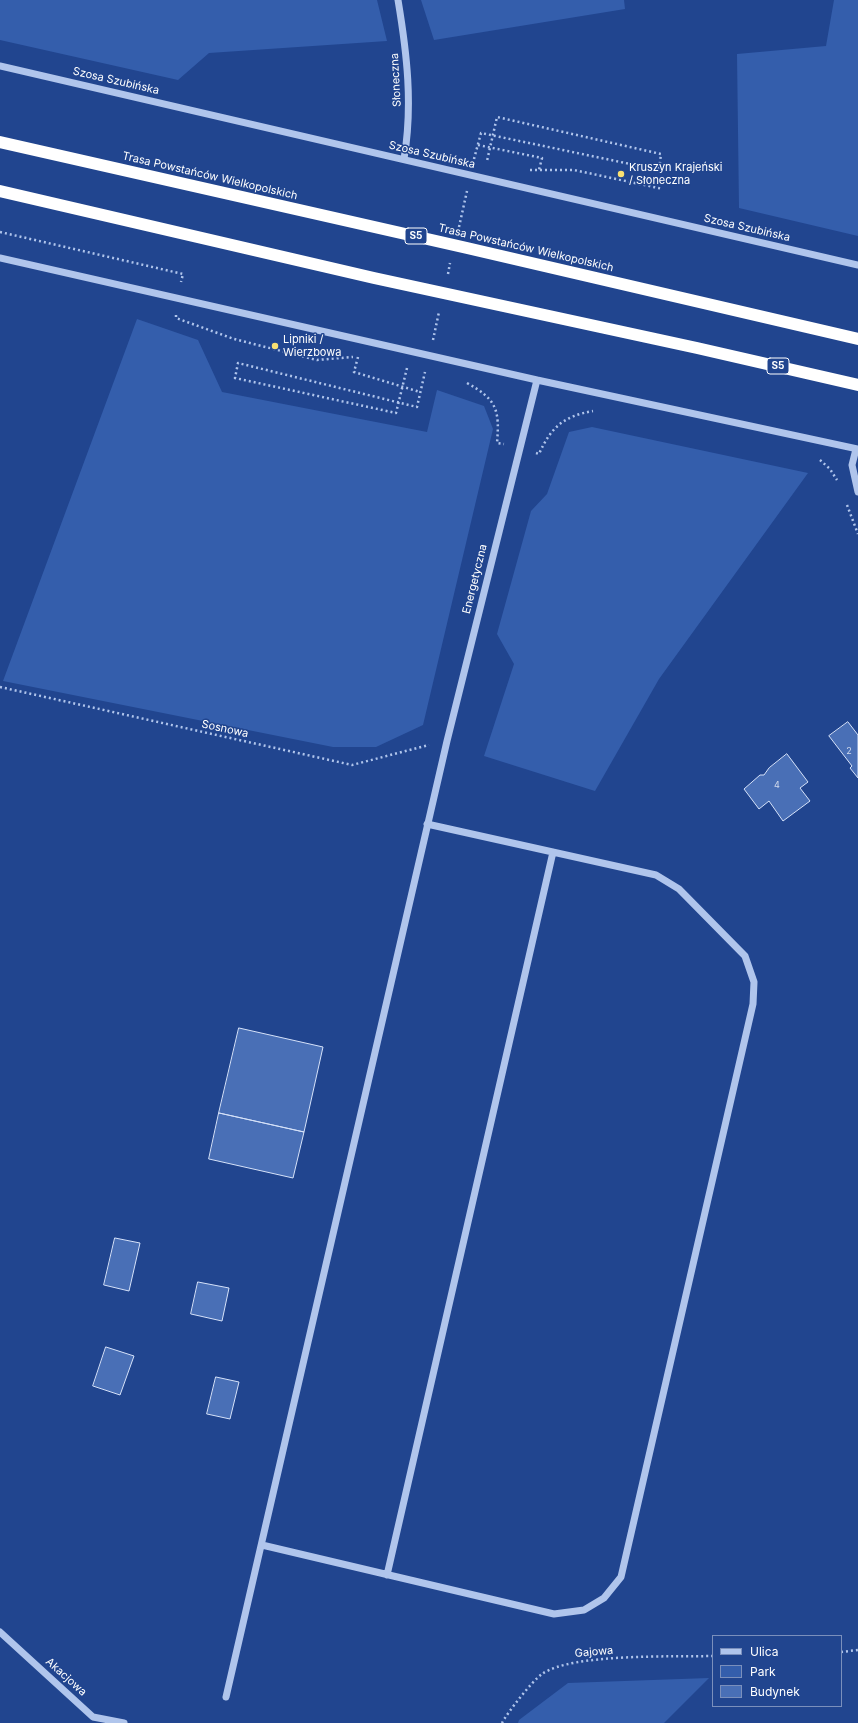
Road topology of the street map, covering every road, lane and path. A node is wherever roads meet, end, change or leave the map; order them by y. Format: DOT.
graph roads {
  1 [pos="398,0"];
  2 [pos="0,66"];
  3 [pos="0,142"];
  4 [pos="478,145"];
  5 [pos="404,159"];
  6 [pos="474,160"];
  7 [pos="494,163"];
  8 [pos="527,170"];
  9 [pos="539,170"];
  10 [pos="469,183"];
  11 [pos="663,189"];
  12 [pos="0,191"];
  13 [pos="458,230"];
  14 [pos="0,258"];
  15 [pos="451,261"];
  16 [pos="858,265"];
  17 [pos="447,276"];
  18 [pos="440,307"];
  19 [pos="858,339"];
  20 [pos="431,346"];
  21 [pos="358,357"];
  22 [pos="415,369"];
  23 [pos="426,369"];
  24 [pos="422,371"];
  25 [pos="430,372"];
  26 [pos="537,380"];
  27 [pos="465,382"];
  28 [pos="858,385"];
  29 [pos="420,392"];
  30 [pos="596,410"];
  31 [pos="519,449"];
  32 [pos="857,449"];
  33 [pos="816,457"];
  34 [pos="837,482"];
  35 [pos="858,492"];
  36 [pos="846,504"];
  37 [pos="858,534"];
  38 [pos="0,687"];
  39 [pos="447,741"];
  40 [pos="427,824"];
  41 [pos="553,852"];
  42 [pos="262,1545"];
  43 [pos="387,1575"];
  44 [pos="0,1632"];
  45 [pos="858,1650"];
  46 [pos="842,1652"];
  47 [pos="712,1656"];
  48 [pos="226,1697"];
  49 [pos="124,1723"];
  50 [pos="502,1723"];
  1 -- 5 [label="street, Słoneczna"];
  2 -- 5 [label="street, Szosa Szubińska"];
  3 -- 19 [label="highway, Trasa Powstańców Wielkopolskich / S5"];
  4 -- 6 [label="path"];
  4 -- 7 [label="path"];
  4 -- 9 [label="path"];
  5 -- 16 [label="street, Szosa Szubińska"];
  8 -- 9 [label="path"];
  9 -- 11 [label="path"];
  10 -- 13 [label="path"];
  12 -- 28 [label="highway, S5"];
  14 -- 26 [label="street"];
  15 -- 17 [label="path"];
  18 -- 20 [label="path"];
  21 -- 29 [label="path"];
  22 -- 29 [label="path"];
  23 -- 29 [label="path"];
  24 -- 25 [label="path"];
  26 -- 31 [label="street, Energetyczna"];
  26 -- 32 [label="street"];
  27 -- 31 [label="path"];
  30 -- 31 [label="path"];
  31 -- 39 [label="street, Energetyczna"];
  32 -- 35 [label="street"];
  33 -- 34 [label="path"];
  36 -- 37 [label="path"];
  38 -- 39 [label="path, Sosnowa"];
  39 -- 40 [label="street, Energetyczna"];
  40 -- 41 [label="street"];
  40 -- 42 [label="street, Energetyczna"];
  41 -- 43 [label="street"];
  41 -- 43 [label="street"];
  42 -- 43 [label="street"];
  42 -- 48 [label="street, Energetyczna"];
  44 -- 49 [label="street, Akacjowa"];
  45 -- 46 [label="path"];
  47 -- 50 [label="path, Gajowa"];
}
